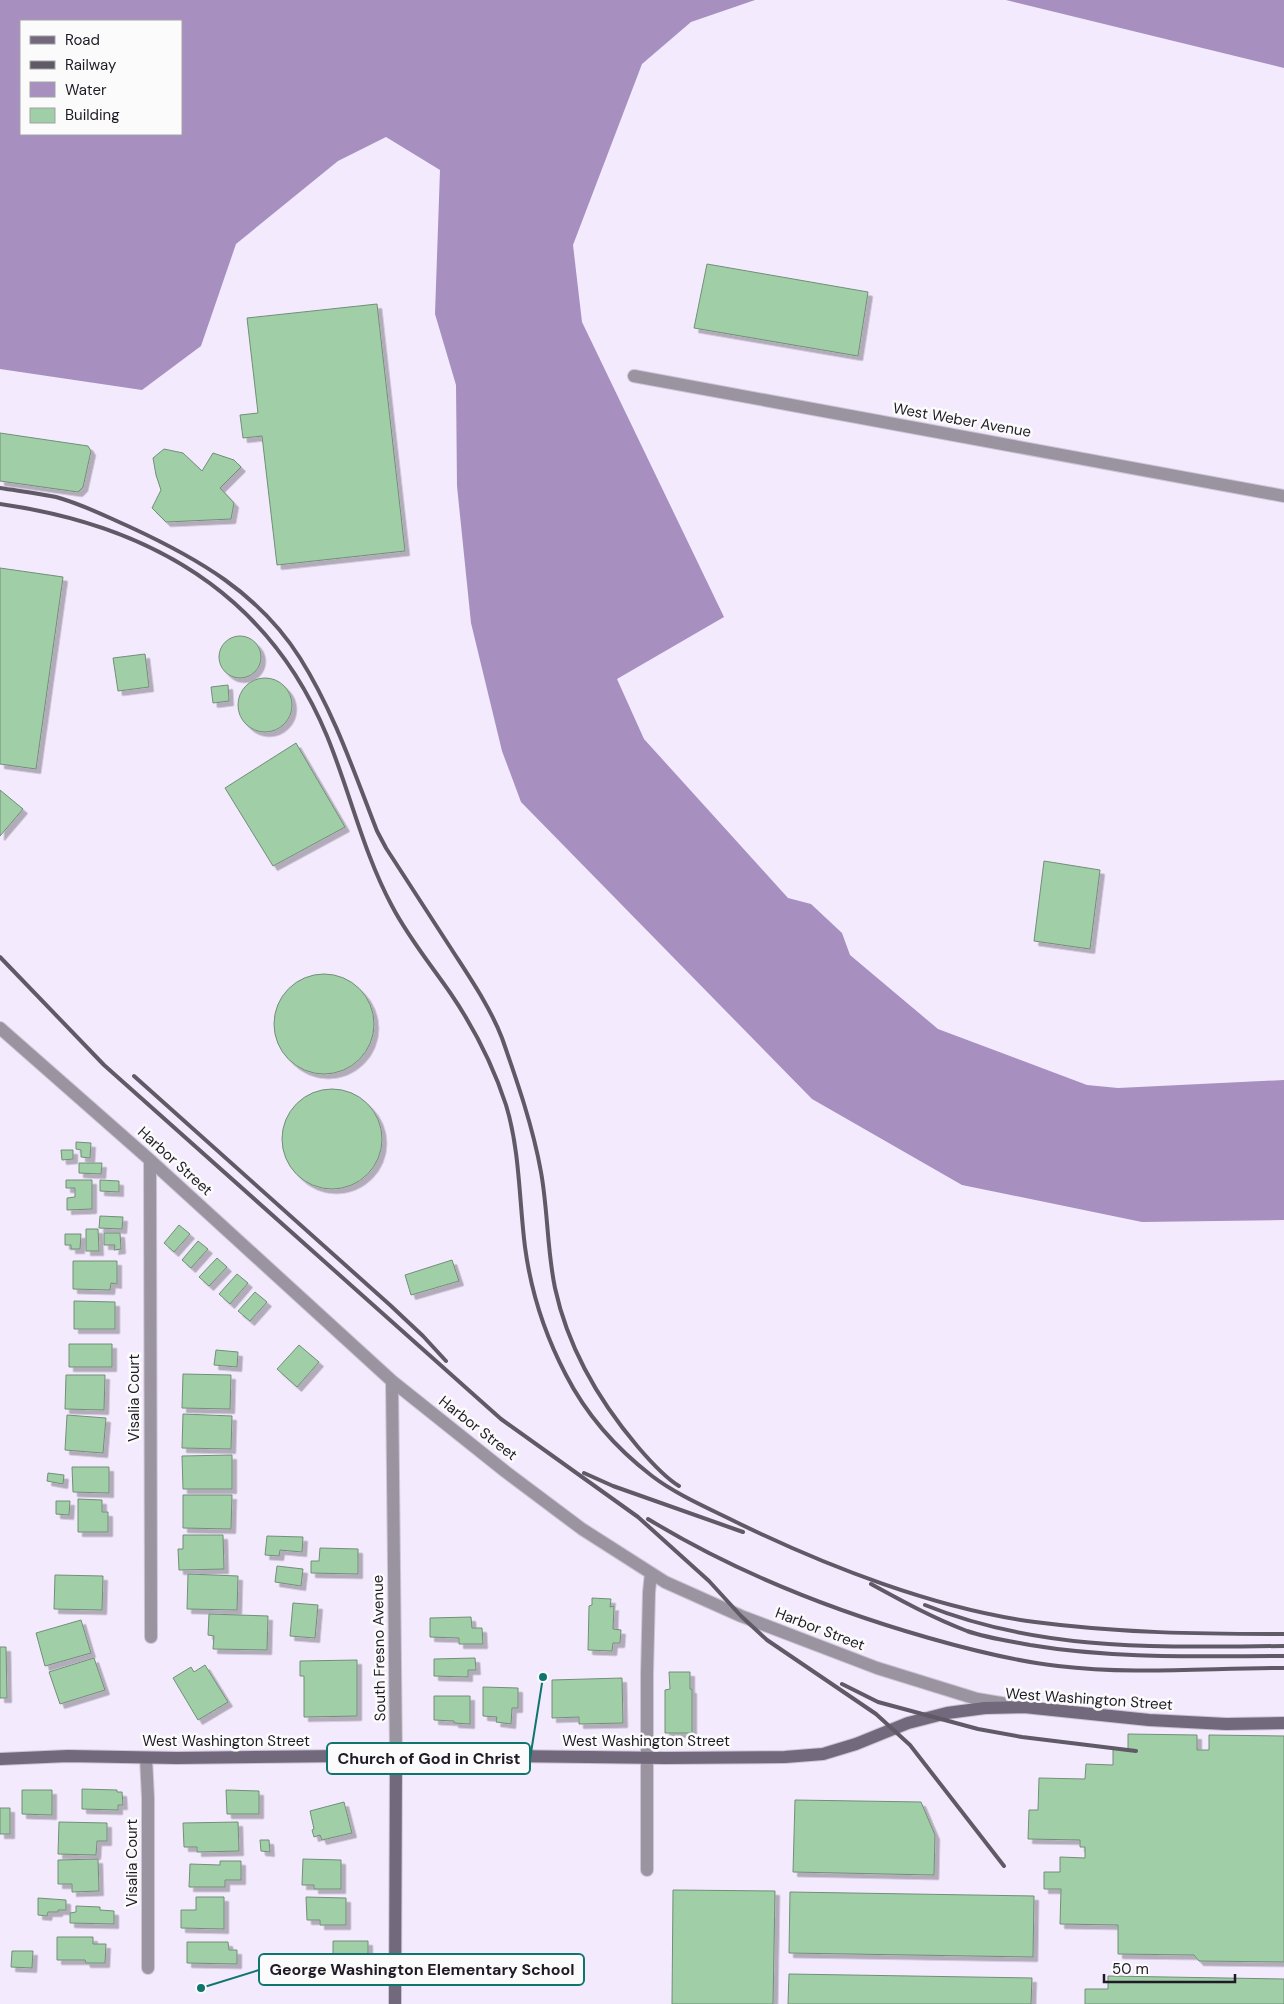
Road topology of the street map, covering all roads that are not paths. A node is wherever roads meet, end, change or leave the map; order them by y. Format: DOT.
graph roads {
  1 [pos="634,376"];
  2 [pos="1284,496"];
  3 [pos="0,1028"];
  4 [pos="150,1160"];
  5 [pos="392,1381"];
  6 [pos="651,1573"];
  7 [pos="152,1637"];
  8 [pos="1024,1707"];
  9 [pos="1284,1723"];
  10 [pos="396,1756"];
  11 [pos="647,1757"];
  12 [pos="146,1758"];
  13 [pos="0,1759"];
  14 [pos="647,1870"];
  15 [pos="148,1968"];
  16 [pos="395,2004"];
  1 -- 2 [label="street, West Weber Avenue"];
  3 -- 4 [label="street, Harbor Street"];
  4 -- 5 [label="street, Harbor Street"];
  4 -- 7 [label="street, Visalia Court"];
  5 -- 6 [label="street, Harbor Street"];
  5 -- 10 [label="street, South Fresno Avenue"];
  6 -- 8 [label="street, Harbor Street"];
  6 -- 11 [label="street"];
  8 -- 9 [label="street, West Washington Street"];
  8 -- 11 [label="street, West Washington Street"];
  10 -- 11 [label="street, West Washington Street"];
  10 -- 12 [label="street, West Washington Street"];
  10 -- 16 [label="street, South Fresno Avenue"];
  11 -- 14 [label="street"];
  12 -- 13 [label="street, West Washington Street"];
  12 -- 15 [label="street, Visalia Court"];
}
